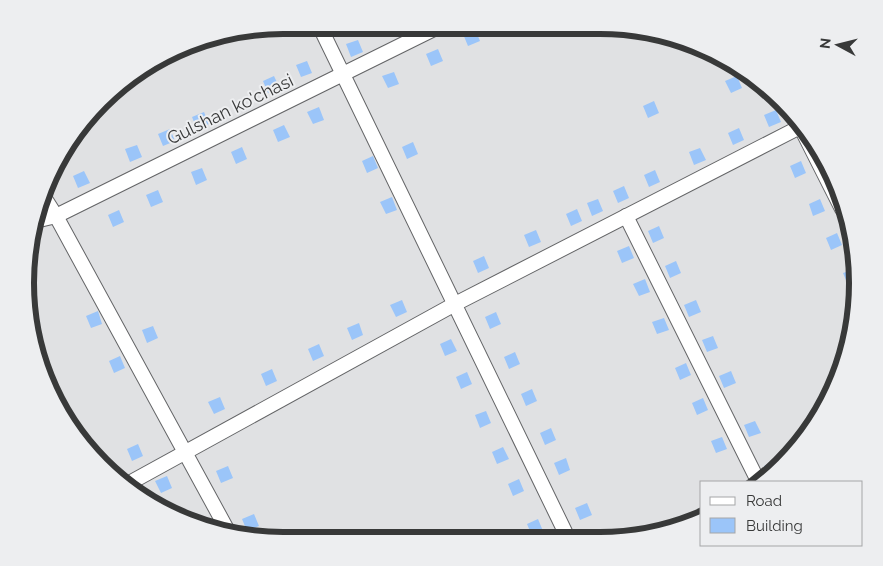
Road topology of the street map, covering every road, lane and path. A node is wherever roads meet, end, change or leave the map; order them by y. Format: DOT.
graph roads {
  1 [pos="324,34"];
  2 [pos="424,34"];
  3 [pos="344,74"];
  4 [pos="797,130"];
  5 [pos="47,202"];
  6 [pos="56,216"];
  7 [pos="626,216"];
  8 [pos="42,219"];
  9 [pos="455,304"];
  10 [pos="185,452"];
  11 [pos="756,477"];
  12 [pos="132,482"];
  13 [pos="225,525"];
  14 [pos="565,532"];
  1 -- 3 [label="street"];
  2 -- 3 [label="street, Gulshan ko'chasi"];
  3 -- 6 [label="street, Gulshan ko'chasi"];
  3 -- 9 [label="street"];
  4 -- 7 [label="street"];
  5 -- 6 [label="street"];
  6 -- 8 [label="street, Gulshan ko'chasi"];
  6 -- 10 [label="street"];
  7 -- 9 [label="street"];
  7 -- 11 [label="street"];
  9 -- 10 [label="street"];
  9 -- 14 [label="street"];
  10 -- 12 [label="street"];
  10 -- 13 [label="street"];
}
